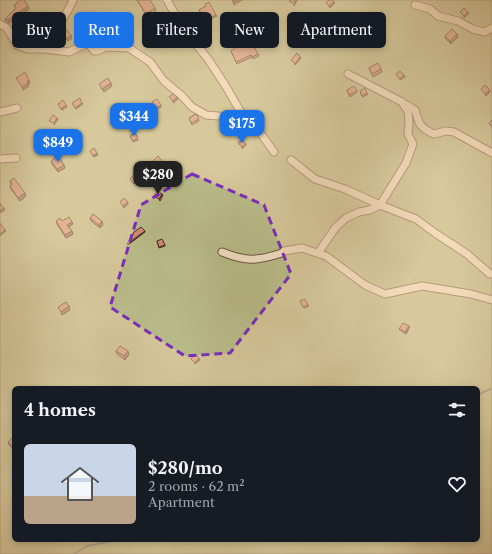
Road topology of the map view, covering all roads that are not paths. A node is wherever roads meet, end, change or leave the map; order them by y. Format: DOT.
graph roads {
  1 [pos="74,0"];
  2 [pos="167,0"];
  3 [pos="415,5"];
  4 [pos="0,24"];
  5 [pos="492,28"];
  6 [pos="45,49"];
  7 [pos="348,74"];
  8 [pos="402,102"];
  9 [pos="17,108"];
  10 [pos="0,112"];
  11 [pos="218,116"];
  12 [pos="274,152"];
  13 [pos="492,153"];
  14 [pos="16,158"];
  15 [pos="0,159"];
  16 [pos="291,160"];
  17 [pos="380,205"];
  18 [pos="222,252"];
  19 [pos="318,253"];
  20 [pos="492,274"];
  21 [pos="492,300"];
  1 -- 6 [label="street"];
  2 -- 12 [label="street"];
  3 -- 5 [label="street"];
  4 -- 6 [label="street"];
  6 -- 11 [label="street"];
  7 -- 8 [label="street"];
  8 -- 13 [label="street"];
  8 -- 17 [label="street"];
  9 -- 10 [label="street"];
  14 -- 15 [label="street"];
  16 -- 17 [label="street"];
  17 -- 19 [label="street"];
  17 -- 20 [label="street"];
  18 -- 19 [label="street"];
  19 -- 21 [label="street"];
}
